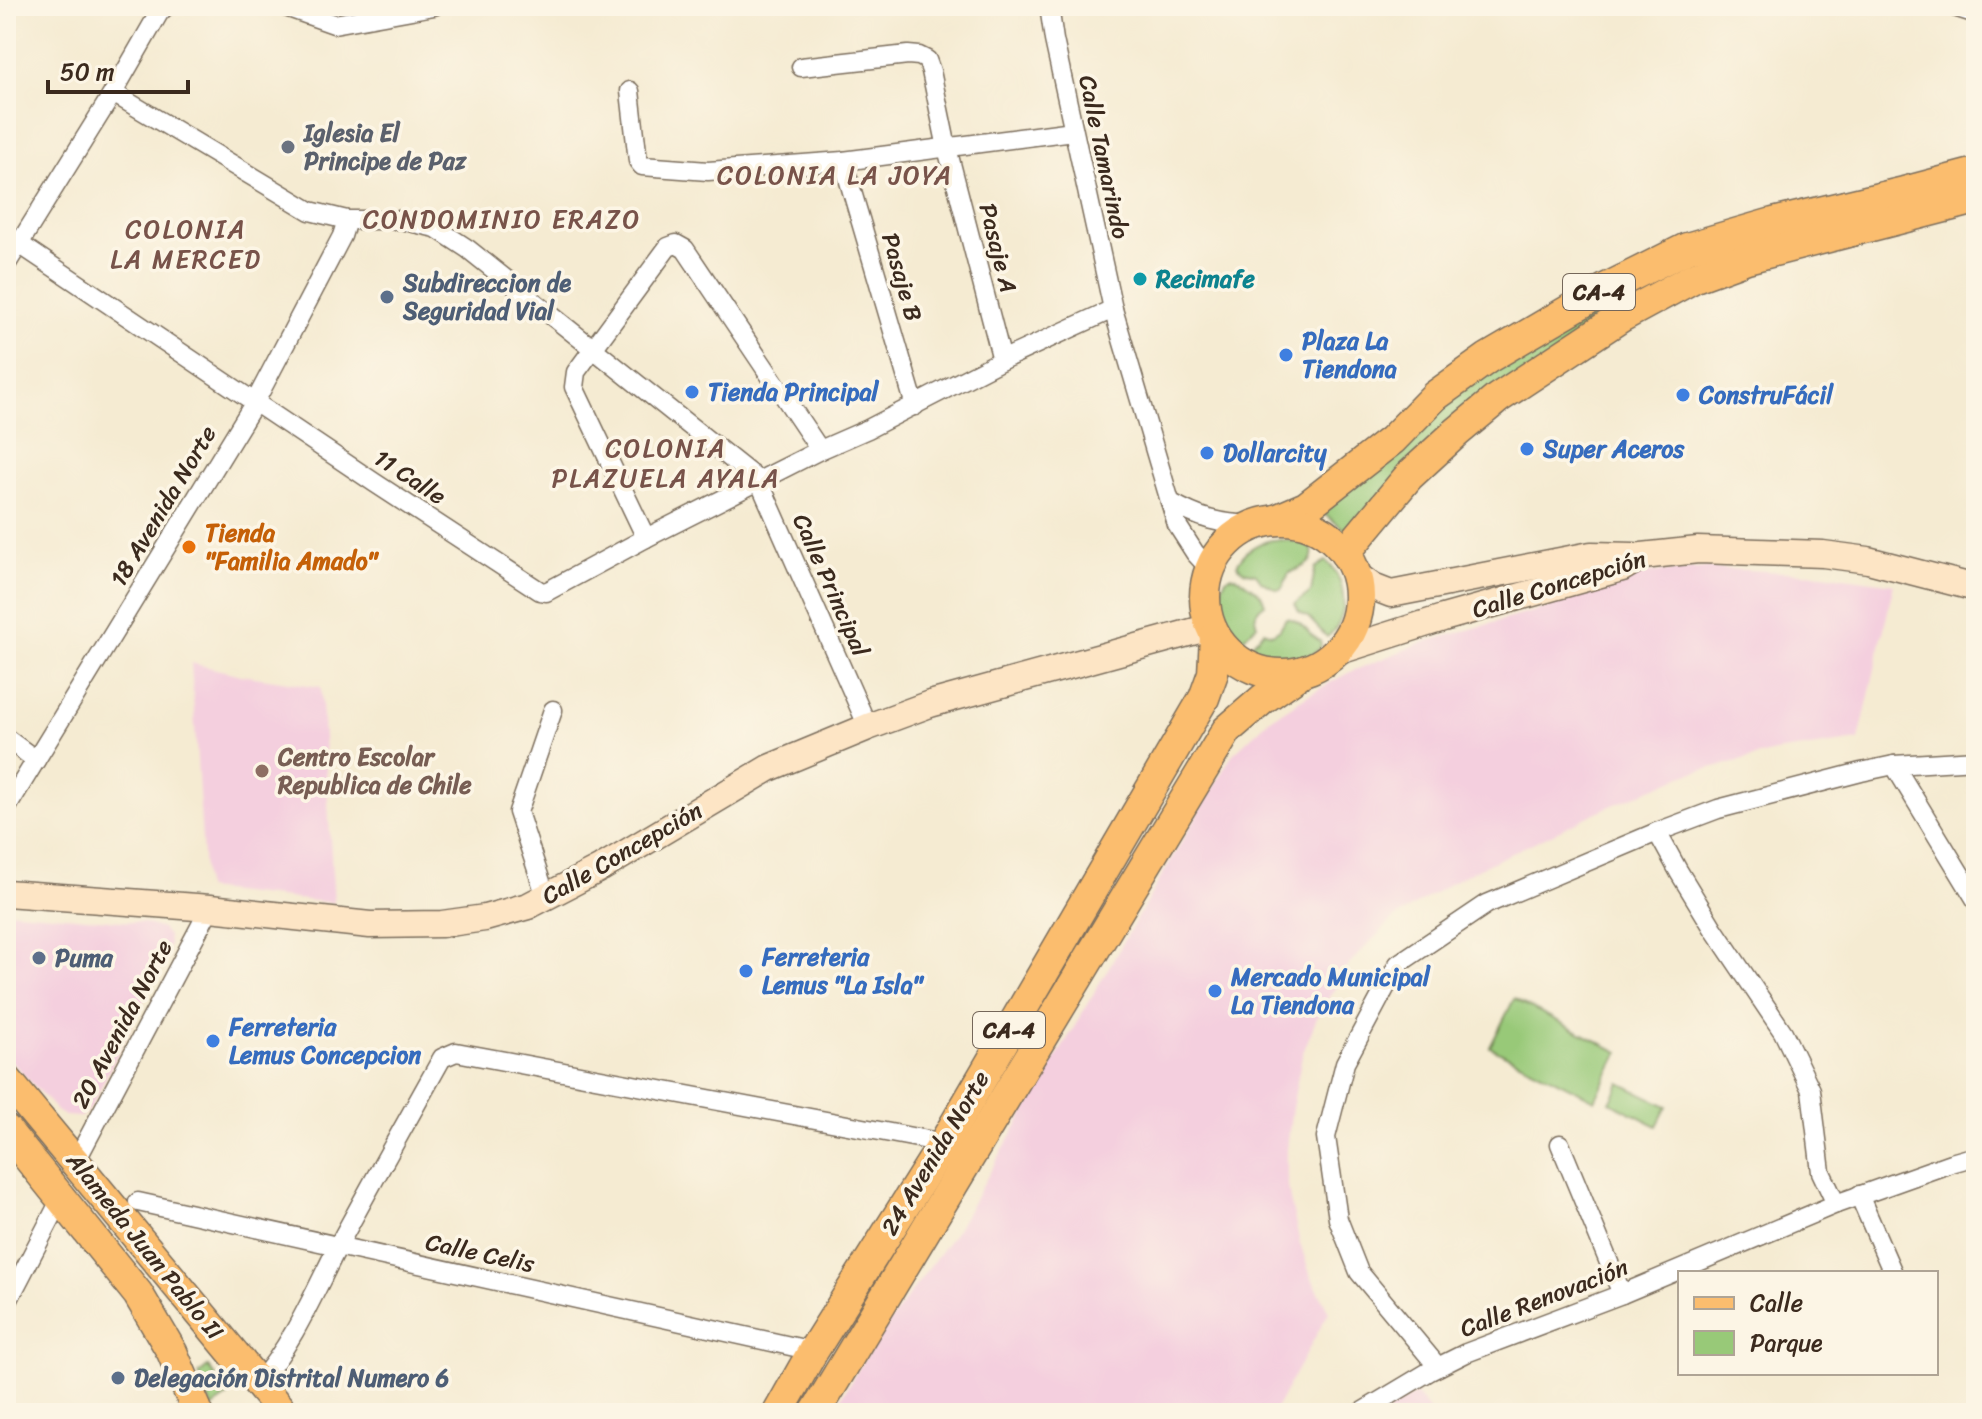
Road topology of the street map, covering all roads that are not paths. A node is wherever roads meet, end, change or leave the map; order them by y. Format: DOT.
graph roads {
  1 [pos="283,6"];
  2 [pos="434,6"];
  3 [pos="1049,6"];
  4 [pos="1951,6"];
  5 [pos="158,8"];
  6 [pos="1976,14"];
  7 [pos="801,67"];
  8 [pos="630,91"];
  9 [pos="113,93"];
  10 [pos="1073,131"];
  11 [pos="947,148"];
  12 [pos="843,161"];
  13 [pos="1976,173"];
  14 [pos="1976,199"];
  15 [pos="347,220"];
  16 [pos="13,239"];
  17 [pos="6,265"];
  18 [pos="1113,309"];
  19 [pos="594,349"];
  20 [pos="1002,360"];
  21 [pos="255,402"];
  22 [pos="915,406"];
  23 [pos="820,450"];
  24 [pos="759,481"];
  25 [pos="1170,502"];
  26 [pos="1265,523"];
  27 [pos="646,538"];
  28 [pos="1642,556"];
  29 [pos="1350,564"];
  30 [pos="1210,569"];
  31 [pos="1976,588"];
  32 [pos="1213,632"];
  33 [pos="1336,652"];
  34 [pos="1303,671"];
  35 [pos="553,710"];
  36 [pos="868,727"];
  37 [pos="6,738"];
  38 [pos="36,760"];
  39 [pos="1976,760"];
  40 [pos="1894,765"];
  41 [pos="6,809"];
  42 [pos="1657,832"];
  43 [pos="6,893"];
  44 [pos="546,897"];
  45 [pos="1976,900"];
  46 [pos="210,908"];
  47 [pos="6,1079"];
  48 [pos="6,1100"];
  49 [pos="6,1130"];
  50 [pos="944,1143"];
  51 [pos="1560,1144"];
  52 [pos="1976,1156"];
  53 [pos="76,1161"];
  54 [pos="1859,1195"];
  55 [pos="62,1197"];
  56 [pos="138,1202"];
  57 [pos="1836,1204"];
  58 [pos="339,1246"];
  59 [pos="1892,1271"];
  60 [pos="1622,1294"];
  61 [pos="6,1305"];
  62 [pos="813,1351"];
  63 [pos="1438,1367"];
  64 [pos="258,1398"];
  65 [pos="198,1413"];
  66 [pos="283,1413"];
  67 [pos="778,1413"];
  68 [pos="815,1413"];
  69 [pos="1360,1413"];
  1 -- 2 [label="street"];
  3 -- 10 [label="street, Calle Tamarindo"];
  4 -- 6 [label="street"];
  5 -- 9 [label="street"];
  7 -- 11 [label="street, Pasaje A"];
  8 -- 12 [label="street"];
  9 -- 15 [label="street, Calle Principal"];
  9 -- 16 [label="street"];
  10 -- 11 [label="street"];
  10 -- 18 [label="street, Calle Tamarindo"];
  11 -- 12 [label="street"];
  11 -- 20 [label="street, Pasaje A"];
  12 -- 22 [label="street, Pasaje B"];
  13 -- 26 [label="main road, CA-4"];
  14 -- 29 [label="main road, CA-4"];
  15 -- 19 [label="street, Calle Principal"];
  15 -- 21 [label="street, 18 Avenida Norte"];
  16 -- 17 [label="street"];
  16 -- 21 [label="street, 11 Calle"];
  18 -- 20 [label="street"];
  18 -- 25 [label="street, Calle Tamarindo"];
  19 -- 23 [label="street"];
  19 -- 24 [label="street, Calle Principal"];
  19 -- 27 [label="street"];
  20 -- 22 [label="street"];
  21 -- 27 [label="street, 11 Calle"];
  21 -- 38 [label="street, 18 Avenida Norte"];
  22 -- 23 [label="street"];
  23 -- 24 [label="street"];
  24 -- 27 [label="street"];
  24 -- 36 [label="street, Calle Principal"];
  25 -- 26 [label="street"];
  25 -- 30 [label="street, Calle Tamarindo"];
  26 -- 29 [label="main road"];
  26 -- 30 [label="main road, CA-4"];
  28 -- 29 [label="street"];
  28 -- 31 [label="street, Calle Concepción"];
  28 -- 33 [label="street, Calle Concepción"];
  29 -- 33 [label="main road"];
  30 -- 32 [label="main road, CA-4"];
  32 -- 34 [label="main road, CA-4"];
  32 -- 36 [label="street, Calle Concepción"];
  32 -- 50 [label="main road, 24 Avenida Norte / CA-4"];
  33 -- 34 [label="main road, CA-4"];
  34 -- 68 [label="main road, 24 Avenida Norte / CA-4"];
  35 -- 44 [label="street"];
  36 -- 44 [label="street, Calle Concepción"];
  37 -- 38 [label="street"];
  38 -- 41 [label="street, 18 Avenida Norte"];
  39 -- 40 [label="street"];
  40 -- 42 [label="street"];
  40 -- 45 [label="street"];
  42 -- 57 [label="street"];
  42 -- 63 [label="street"];
  43 -- 46 [label="street, Calle Concepción"];
  44 -- 46 [label="street, Calle Concepción"];
  46 -- 53 [label="street, 20 Avenida Norte"];
  47 -- 53 [label="main road, Alameda Juan Pablo II"];
  48 -- 64 [label="main road"];
  49 -- 55 [label="main road, Alameda Juan Pablo II"];
  50 -- 58 [label="street"];
  50 -- 62 [label="main road, 24 Avenida Norte / CA-4"];
  51 -- 60 [label="street"];
  52 -- 54 [label="street, Calle Renovación"];
  53 -- 64 [label="main road, Alameda Juan Pablo II"];
  54 -- 57 [label="street, Calle Renovación"];
  54 -- 59 [label="street"];
  55 -- 61 [label="street"];
  55 -- 65 [label="main road, Alameda Juan Pablo II"];
  56 -- 58 [label="street, Calle Celis"];
  57 -- 60 [label="street, Calle Renovación"];
  58 -- 62 [label="street, Calle Celis"];
  58 -- 64 [label="street"];
  60 -- 63 [label="street, Calle Renovación"];
  62 -- 67 [label="main road, 24 Avenida Norte / CA-4"];
  63 -- 69 [label="street, Calle Renovación"];
  64 -- 66 [label="main road, Alameda Juan Pablo II"];
}
